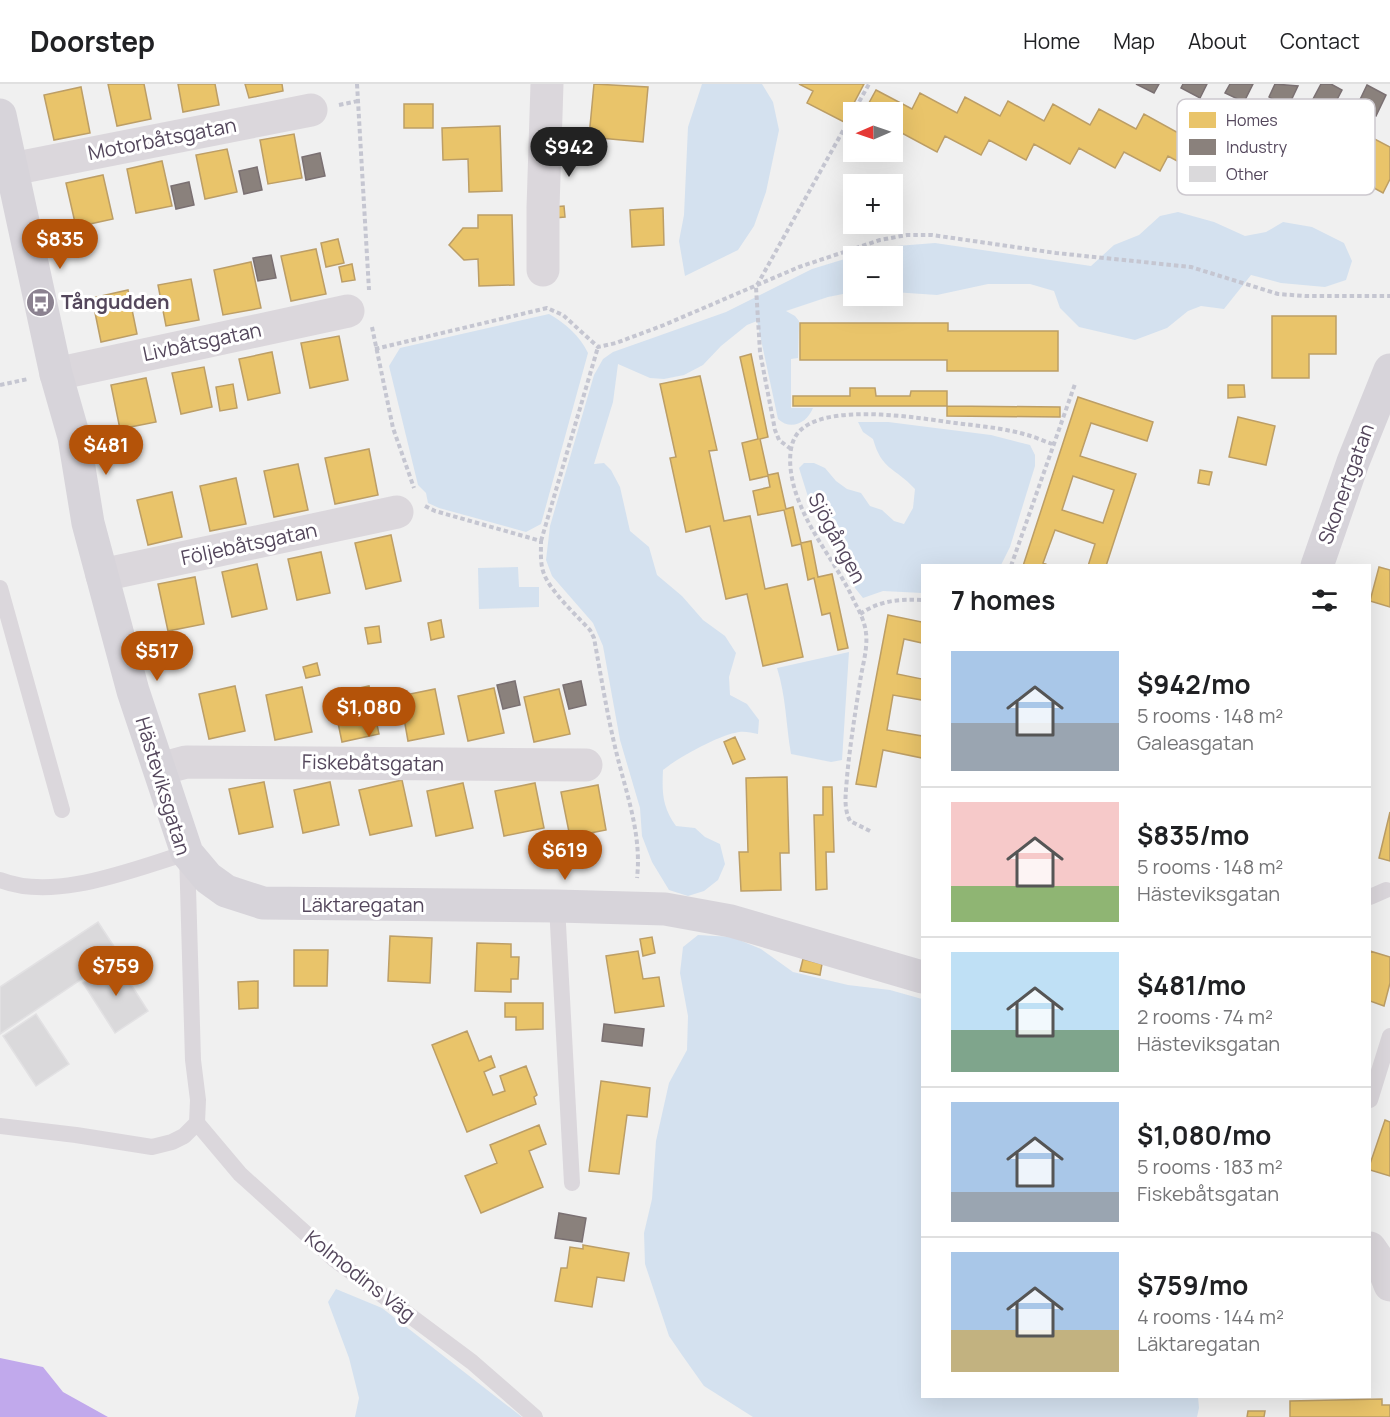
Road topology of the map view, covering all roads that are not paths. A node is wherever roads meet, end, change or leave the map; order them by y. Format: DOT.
graph roads {
  1 [pos="547,84"];
  2 [pos="311,110"];
  3 [pos="0,115"];
  4 [pos="12,169"];
  5 [pos="543,270"];
  6 [pos="363,308"];
  7 [pos="1390,370"];
  8 [pos="44,376"];
  9 [pos="410,501"];
  10 [pos="1318,564"];
  11 [pos="102,575"];
  12 [pos="0,588"];
  13 [pos="586,765"];
  14 [pos="160,769"];
  15 [pos="62,810"];
  16 [pos="187,853"];
  17 [pos="0,880"];
  18 [pos="1386,890"];
  19 [pos="1371,897"];
  20 [pos="557,906"];
  21 [pos="921,977"];
  22 [pos="1390,1036"];
  23 [pos="1371,1098"];
  24 [pos="196,1123"];
  25 [pos="0,1126"];
  26 [pos="572,1182"];
  27 [pos="535,1417"];
  1 -- 5 [label="street"];
  2 -- 4 [label="street, Motorbåtsgatan"];
  3 -- 4 [label="street, Hästeviksgatan"];
  4 -- 8 [label="street, Hästeviksgatan"];
  6 -- 8 [label="street, Livbåtsgatan"];
  7 -- 10 [label="street, Skonertgatan"];
  8 -- 11 [label="street, Hästeviksgatan"];
  9 -- 11 [label="street, Följebåtsgatan"];
  11 -- 14 [label="street, Hästeviksgatan"];
  12 -- 15 [label="lane"];
  13 -- 14 [label="street, Fiskebåtsgatan"];
  14 -- 16 [label="street, Hästeviksgatan"];
  16 -- 17 [label="lane"];
  16 -- 20 [label="street, Läktaregatan"];
  16 -- 24 [label="lane, Hästeviksgatan"];
  18 -- 19 [label="lane"];
  20 -- 21 [label="street, Läktaregatan"];
  20 -- 26 [label="lane"];
  22 -- 23 [label="lane"];
  24 -- 25 [label="lane"];
  24 -- 27 [label="lane, Kolmodins Väg"];
}
